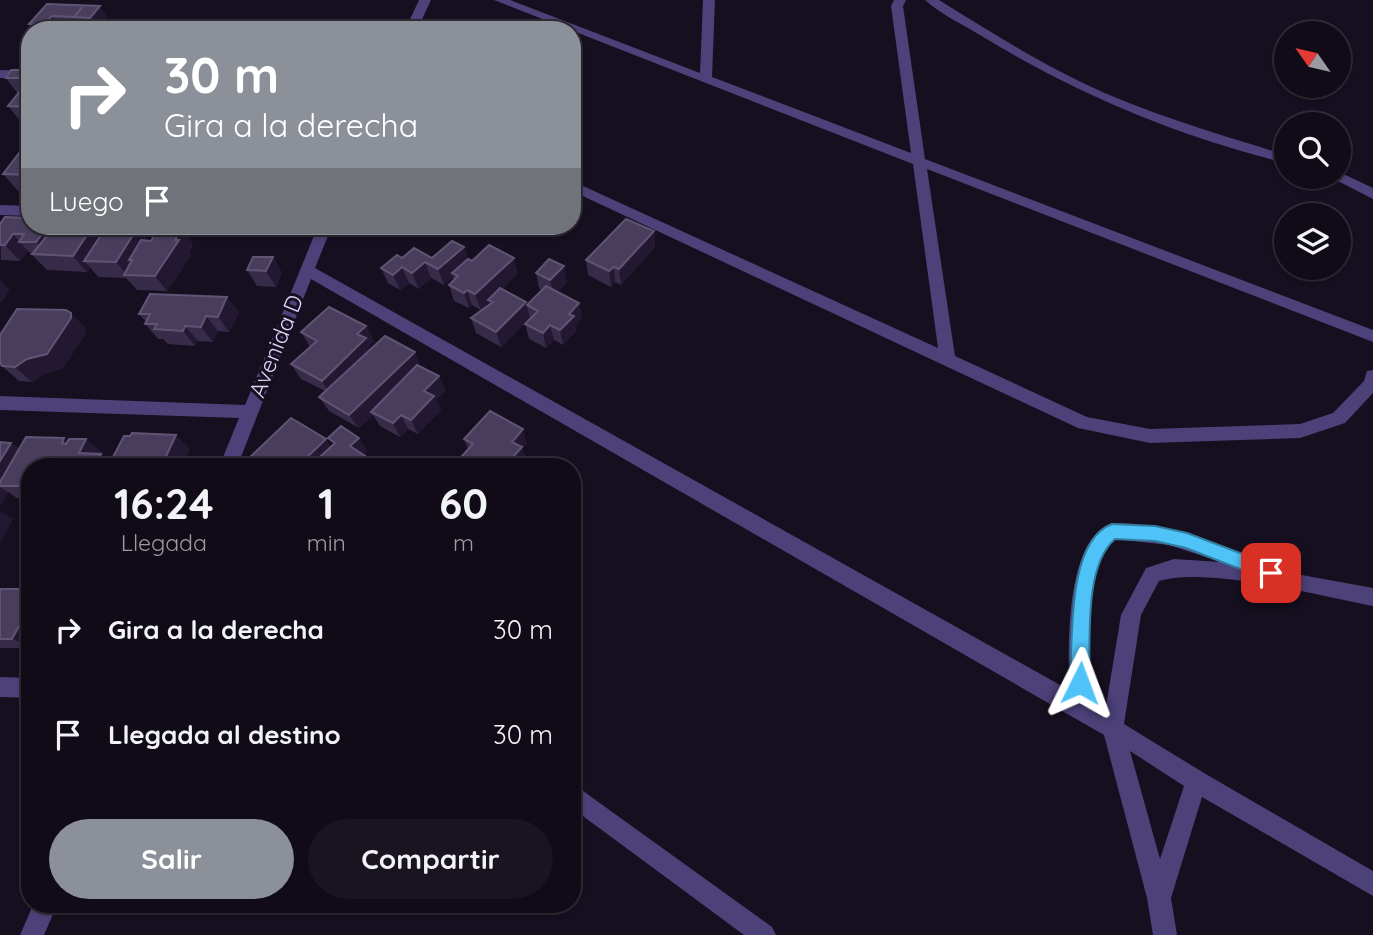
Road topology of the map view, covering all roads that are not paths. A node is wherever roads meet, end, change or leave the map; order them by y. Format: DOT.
graph roads {
  1 [pos="425,0"];
  2 [pos="500,0"];
  3 [pos="709,0"];
  4 [pos="900,0"];
  5 [pos="932,0"];
  6 [pos="415,21"];
  7 [pos="556,21"];
  8 [pos="581,30"];
  9 [pos="0,74"];
  10 [pos="21,75"];
  11 [pos="706,77"];
  12 [pos="1274,155"];
  13 [pos="920,161"];
  14 [pos="1351,182"];
  15 [pos="581,189"];
  16 [pos="1373,194"];
  17 [pos="0,210"];
  18 [pos="21,211"];
  19 [pos="321,235"];
  20 [pos="307,270"];
  21 [pos="1373,336"];
  22 [pos="947,359"];
  23 [pos="1373,376"];
  24 [pos="0,402"];
  25 [pos="250,412"];
  26 [pos="232,458"];
  27 [pos="1291,581"];
  28 [pos="1373,597"];
  29 [pos="0,687"];
  30 [pos="21,688"];
  31 [pos="1079,707"];
  32 [pos="1113,729"];
  33 [pos="1196,781"];
  34 [pos="581,801"];
  35 [pos="1373,884"];
  36 [pos="1159,898"];
  37 [pos="42,913"];
  38 [pos="32,935"];
  39 [pos="764,935"];
  40 [pos="1165,935"];
  1 -- 6 [label="street"];
  2 -- 7 [label="street"];
  3 -- 11 [label="street"];
  4 -- 13 [label="street"];
  5 -- 12 [label="street"];
  8 -- 11 [label="street"];
  9 -- 10 [label="street"];
  11 -- 13 [label="street"];
  13 -- 21 [label="street"];
  13 -- 22 [label="street"];
  14 -- 16 [label="street"];
  15 -- 22 [label="street"];
  17 -- 18 [label="street"];
  19 -- 20 [label="street, Avenida D"];
  20 -- 25 [label="street, Avenida D"];
  20 -- 31 [label="street"];
  22 -- 23 [label="street"];
  24 -- 25 [label="street"];
  25 -- 26 [label="street, Avenida D"];
  27 -- 28 [label="street"];
  27 -- 31 [label="street"];
  27 -- 32 [label="street"];
  29 -- 30 [label="street"];
  31 -- 32 [label="street"];
  32 -- 33 [label="street"];
  32 -- 36 [label="street"];
  33 -- 35 [label="street"];
  33 -- 36 [label="street"];
  34 -- 39 [label="street"];
  36 -- 40 [label="street"];
  37 -- 38 [label="street"];
}
